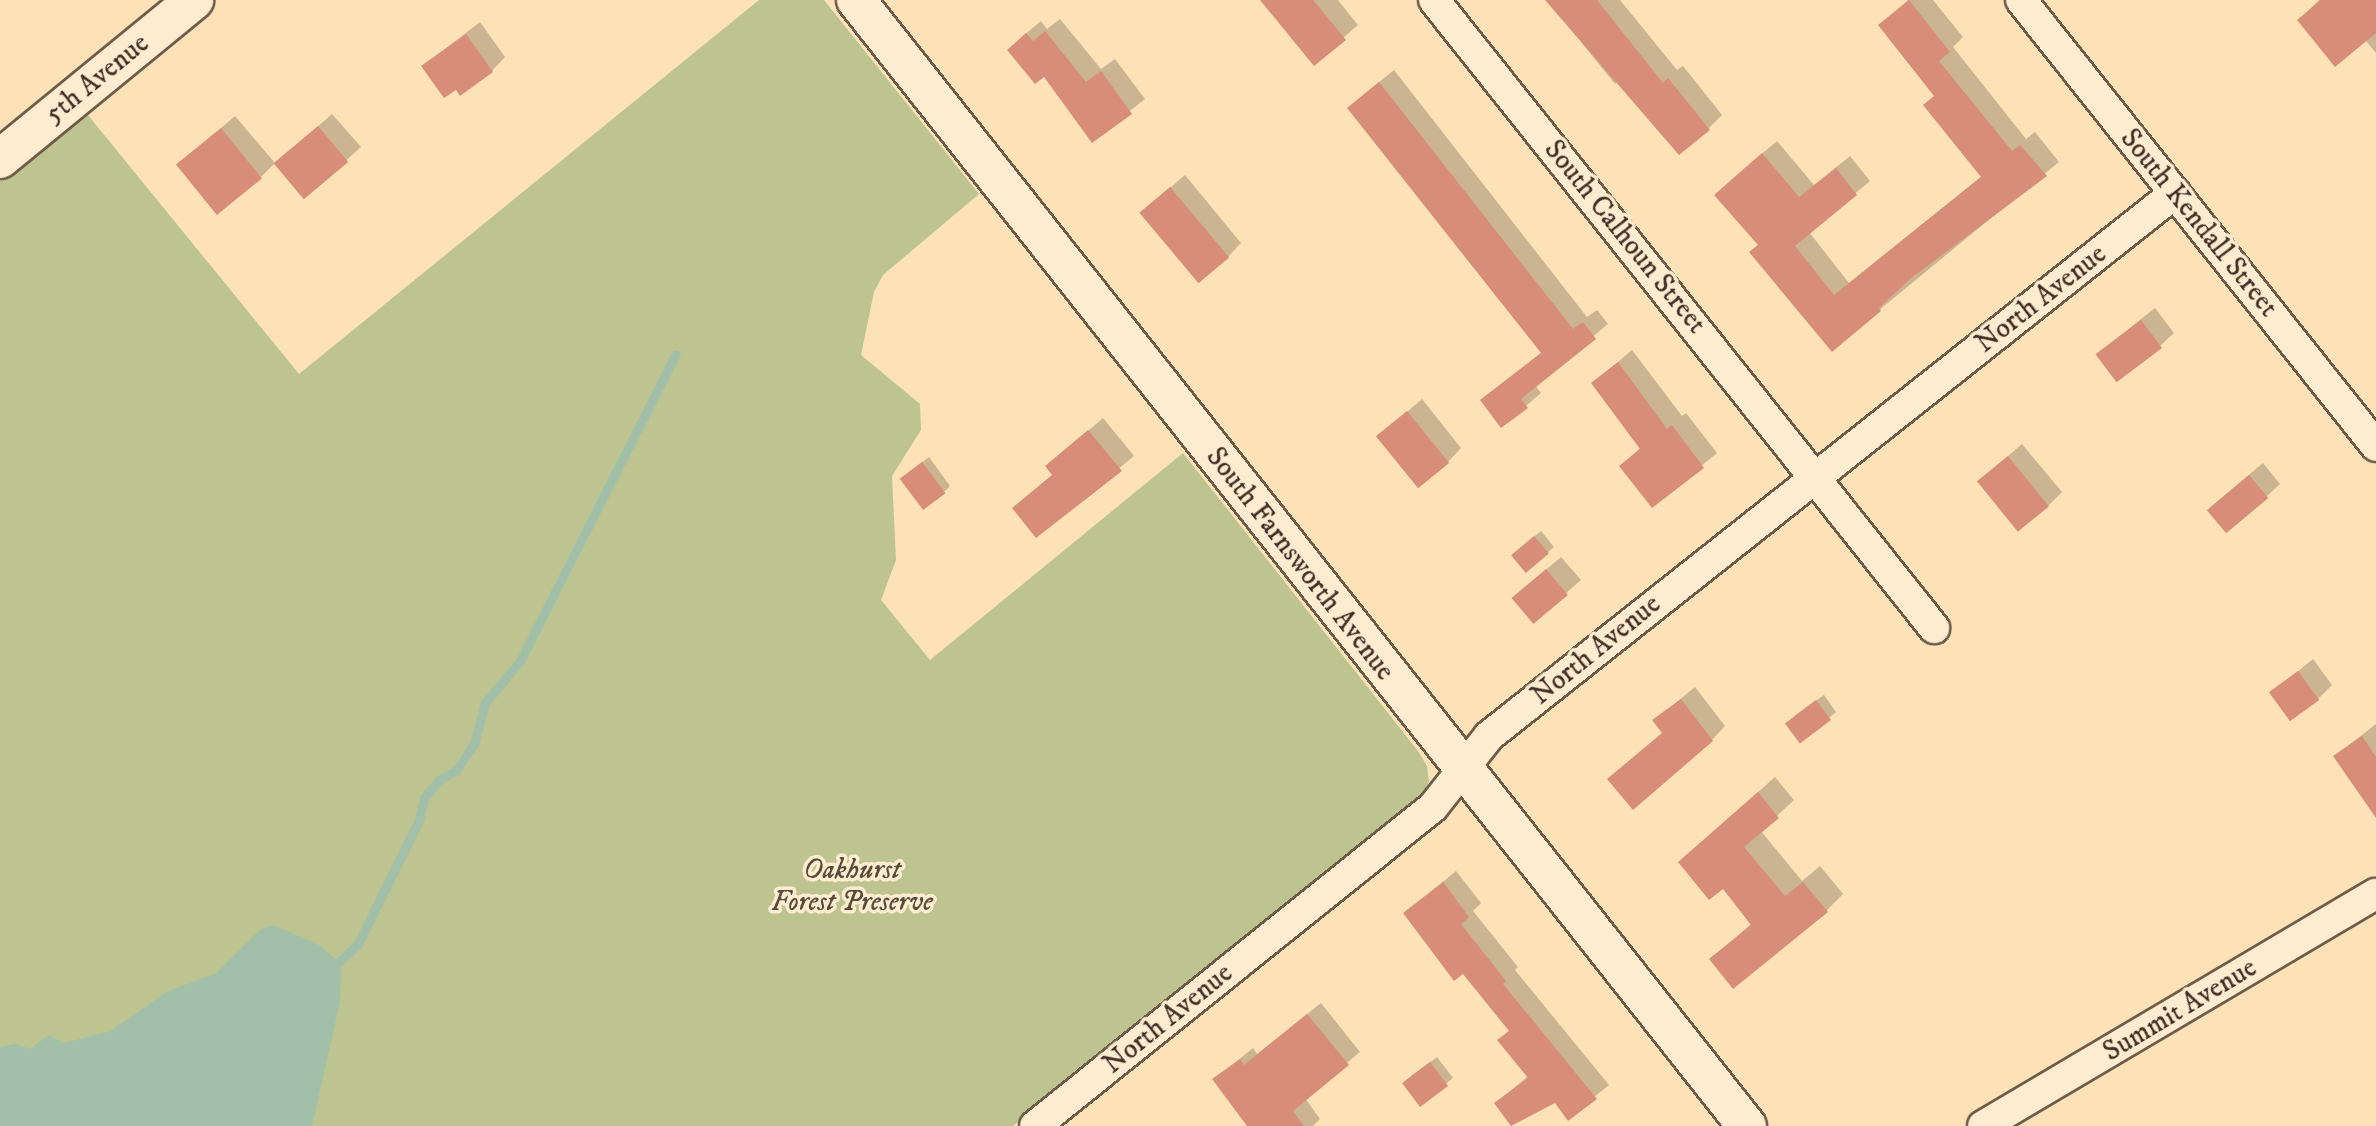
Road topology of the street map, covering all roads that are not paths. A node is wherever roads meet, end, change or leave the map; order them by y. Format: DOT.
graph roads {
  1 [pos="194,0"];
  2 [pos="856,0"];
  3 [pos="1434,0"];
  4 [pos="2021,0"];
  5 [pos="0,159"];
  6 [pos="2175,193"];
  7 [pos="2374,439"];
  8 [pos="1815,474"];
  9 [pos="1934,628"];
  10 [pos="1462,770"];
  11 [pos="2376,894"];
  12 [pos="1035,1126"];
  13 [pos="1747,1126"];
  14 [pos="1983,1126"];
  1 -- 5 [label="street, 5th Avenue"];
  2 -- 10 [label="street, South Farnsworth Avenue"];
  3 -- 8 [label="street, South Calhoun Street"];
  4 -- 6 [label="street, South Kendall Street"];
  6 -- 7 [label="street, South Kendall Street"];
  6 -- 8 [label="street, North Avenue"];
  8 -- 9 [label="street, South Calhoun Street"];
  8 -- 10 [label="street, North Avenue"];
  10 -- 12 [label="street, North Avenue"];
  10 -- 13 [label="street, South Farnsworth Avenue"];
  11 -- 14 [label="street, Summit Avenue"];
}
